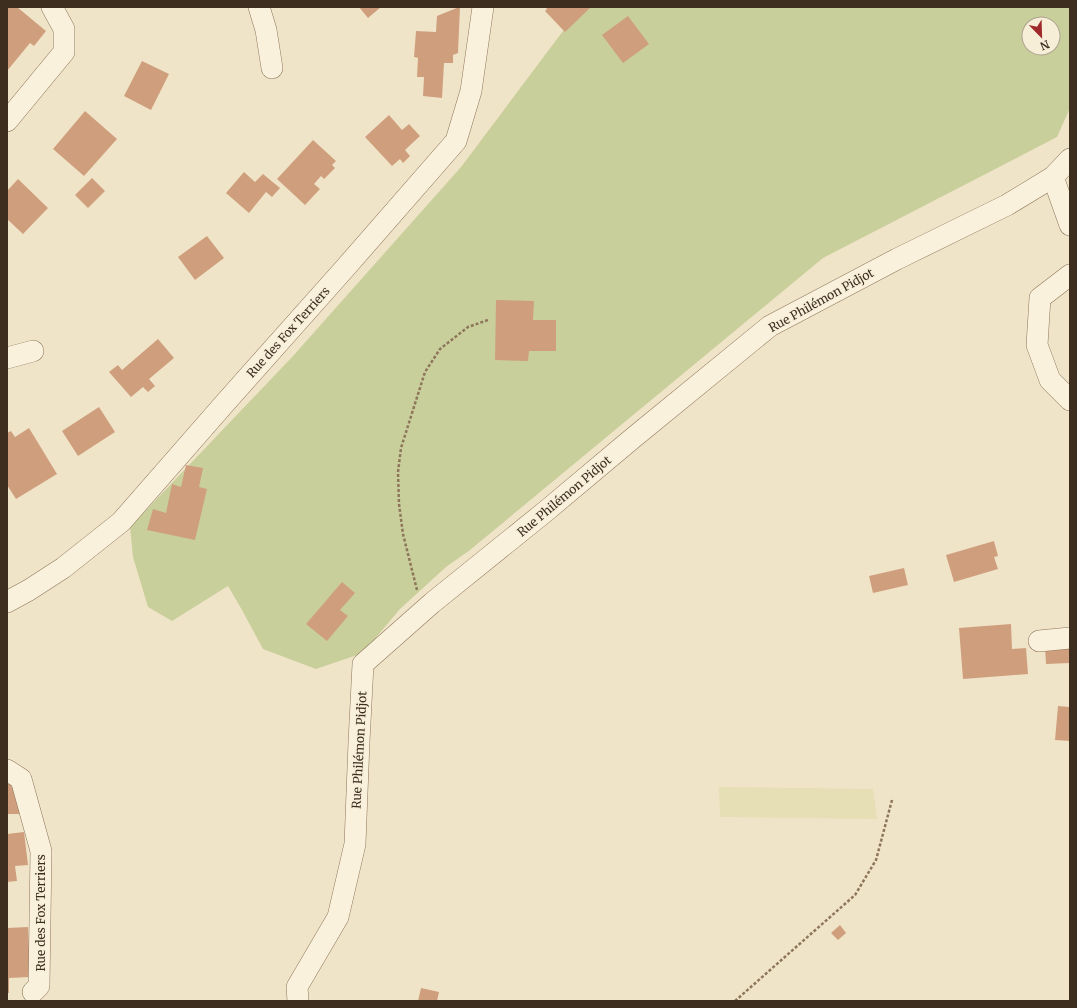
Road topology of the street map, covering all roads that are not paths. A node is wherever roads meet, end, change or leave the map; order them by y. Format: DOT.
graph roads {
  1 [pos="52,7"];
  2 [pos="259,7"];
  3 [pos="482,7"];
  4 [pos="272,68"];
  5 [pos="7,121"];
  6 [pos="1070,159"];
  7 [pos="1053,177"];
  8 [pos="1070,225"];
  9 [pos="1070,275"];
  10 [pos="33,351"];
  11 [pos="7,358"];
  12 [pos="1070,400"];
  13 [pos="7,602"];
  14 [pos="1070,638"];
  15 [pos="1039,641"];
  16 [pos="7,770"];
  17 [pos="33,992"];
  18 [pos="298,1001"];
  1 -- 5 [label="street"];
  2 -- 4 [label="street"];
  3 -- 13 [label="street, Rue des Fox Terriers"];
  6 -- 7 [label="street, Rue Philémon Pidjot"];
  7 -- 8 [label="street"];
  7 -- 18 [label="street, Rue Philémon Pidjot"];
  9 -- 12 [label="street"];
  10 -- 11 [label="street"];
  14 -- 15 [label="street"];
  16 -- 17 [label="street, Rue des Fox Terriers"];
}
